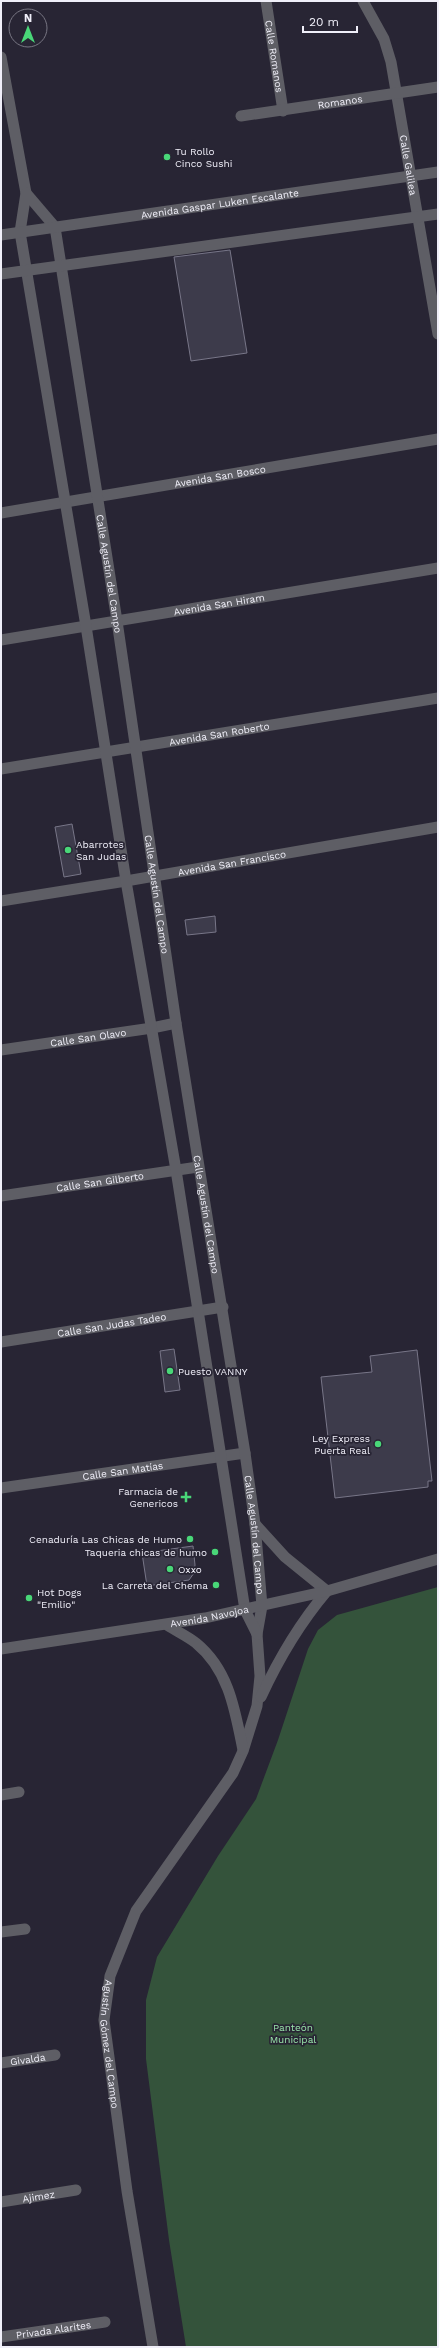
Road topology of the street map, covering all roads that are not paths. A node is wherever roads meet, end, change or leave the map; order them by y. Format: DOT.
graph roads {
  1 [pos="266,1"];
  2 [pos="363,1"];
  3 [pos="1,56"];
  4 [pos="438,87"];
  5 [pos="397,93"];
  6 [pos="283,111"];
  7 [pos="241,116"];
  8 [pos="438,172"];
  9 [pos="409,174"];
  10 [pos="26,193"];
  11 [pos="438,214"];
  12 [pos="418,216"];
  13 [pos="55,227"];
  14 [pos="20,232"];
  15 [pos="1,235"];
  16 [pos="61,265"];
  17 [pos="27,270"];
  18 [pos="1,274"];
  19 [pos="438,334"];
  20 [pos="438,439"];
  21 [pos="97,497"];
  22 [pos="66,502"];
  23 [pos="1,513"];
  24 [pos="438,568"];
  25 [pos="117,621"];
  26 [pos="86,626"];
  27 [pos="1,640"];
  28 [pos="438,698"];
  29 [pos="135,746"];
  30 [pos="105,751"];
  31 [pos="1,769"];
  32 [pos="438,827"];
  33 [pos="155,876"];
  34 [pos="126,881"];
  35 [pos="1,901"];
  36 [pos="176,1023"];
  37 [pos="152,1028"];
  38 [pos="1,1050"];
  39 [pos="198,1167"];
  40 [pos="176,1170"];
  41 [pos="1,1196"];
  42 [pos="222,1307"];
  43 [pos="197,1312"];
  44 [pos="1,1342"];
  45 [pos="246,1452"];
  46 [pos="221,1457"];
  47 [pos="1,1488"];
  48 [pos="256,1524"];
  49 [pos="438,1559"];
  50 [pos="327,1591"];
  51 [pos="262,1606"];
  52 [pos="246,1610"];
  53 [pos="167,1625"];
  54 [pos="257,1634"];
  55 [pos="1,1649"];
  56 [pos="256,1706"];
  57 [pos="243,1751"];
  58 [pos="19,1792"];
  59 [pos="1,1795"];
  60 [pos="25,1929"];
  61 [pos="1,1932"];
  62 [pos="55,2055"];
  63 [pos="1,2063"];
  64 [pos="76,2190"];
  65 [pos="1,2202"];
  66 [pos="105,2322"];
  67 [pos="1,2337"];
  68 [pos="152,2347"];
  1 -- 6 [label="street, Calle Romanos"];
  2 -- 5 [label="street, Calle Galilea"];
  3 -- 10 [label="street, Calle Agustín del Campo"];
  4 -- 5 [label="street, Romanos"];
  5 -- 6 [label="street, Romanos"];
  5 -- 9 [label="street, Calle Galilea"];
  6 -- 7 [label="street, Romanos"];
  8 -- 9 [label="street, Avenida Gaspar Luken Escalante"];
  9 -- 12 [label="street, Calle Galilea"];
  9 -- 13 [label="street, Avenida Gaspar Luken Escalante"];
  10 -- 13 [label="street"];
  10 -- 14 [label="street, Calle Agustín del Campo"];
  11 -- 12 [label="street"];
  12 -- 16 [label="street"];
  12 -- 19 [label="street, Calle Galilea"];
  13 -- 14 [label="street, Avenida Gaspar Luken Escalante"];
  13 -- 16 [label="street, Calle Agustín del Campo"];
  14 -- 15 [label="street, Avenida Gaspar Luken Escalante"];
  14 -- 17 [label="street, Calle Agustín del Campo"];
  16 -- 17 [label="street"];
  16 -- 21 [label="street, Calle Agustín del Campo"];
  17 -- 18 [label="street"];
  17 -- 22 [label="street, Calle Agustín del Campo"];
  20 -- 21 [label="street, Avenida San Bosco"];
  21 -- 22 [label="street, Avenida San Bosco"];
  21 -- 25 [label="street, Calle Agustín del Campo"];
  22 -- 23 [label="street, Avenida San Bosco"];
  22 -- 26 [label="street, Calle Agustín del Campo"];
  24 -- 25 [label="street, Avenida San Hiram"];
  25 -- 26 [label="street, Avenida San Hiram"];
  25 -- 29 [label="street, Calle Agustín del Campo"];
  26 -- 27 [label="street, Avenida San Hiram"];
  26 -- 30 [label="street, Calle Agustín del Campo"];
  28 -- 29 [label="street, Avenida San Roberto"];
  29 -- 30 [label="street, Avenida San Roberto"];
  29 -- 33 [label="street, Calle Agustín del Campo"];
  30 -- 31 [label="street, Avenida San Roberto"];
  30 -- 34 [label="street, Calle Agustín del Campo"];
  32 -- 33 [label="street, Avenida San Francisco"];
  33 -- 34 [label="street, Avenida San Francisco"];
  33 -- 36 [label="street, Calle Agustín del Campo"];
  34 -- 35 [label="street, Avenida San Francisco"];
  34 -- 37 [label="street, Calle Agustín del Campo"];
  36 -- 37 [label="street, Calle San Olavo"];
  36 -- 39 [label="street, Calle Agustín del Campo"];
  37 -- 38 [label="street, Calle San Olavo"];
  37 -- 40 [label="street, Calle Agustín del Campo"];
  39 -- 40 [label="street, Calle San Gilberto"];
  39 -- 42 [label="street, Calle Agustín del Campo"];
  40 -- 41 [label="street, Calle San Gilberto"];
  40 -- 43 [label="street, Calle Agustín del Campo"];
  42 -- 43 [label="street, Calle San Judas Tadeo"];
  42 -- 45 [label="street, Calle Agustín del Campo"];
  43 -- 44 [label="street, Calle San Judas Tadeo"];
  43 -- 46 [label="street, Calle Agustín del Campo"];
  45 -- 46 [label="street, Calle San Matías"];
  45 -- 48 [label="street, Calle Agustín del Campo"];
  46 -- 47 [label="street, Calle San Matías"];
  46 -- 52 [label="street, Calle Agustín del Campo"];
  48 -- 50 [label="street"];
  48 -- 51 [label="street, Calle Agustín del Campo"];
  49 -- 50 [label="street, Avenida Navojoa"];
  50 -- 51 [label="street, Avenida Navojoa"];
  50 -- 56 [label="street"];
  51 -- 52 [label="street, Avenida Navojoa"];
  51 -- 54 [label="street, Agustín Gómez del Campo"];
  52 -- 53 [label="street, Avenida Navojoa"];
  52 -- 54 [label="street, Agustín Gómez del Campo"];
  53 -- 55 [label="street, Avenida Navojoa"];
  53 -- 57 [label="street"];
  54 -- 56 [label="street, Agustín Gómez del Campo"];
  56 -- 57 [label="street, Agustín Gómez del Campo"];
  57 -- 68 [label="street, Agustín Gómez del Campo"];
  58 -- 59 [label="street"];
  60 -- 61 [label="street"];
  62 -- 63 [label="street, Givalda"];
  64 -- 65 [label="street, Ajimez"];
  66 -- 67 [label="street, Privada Alarites"];
}
